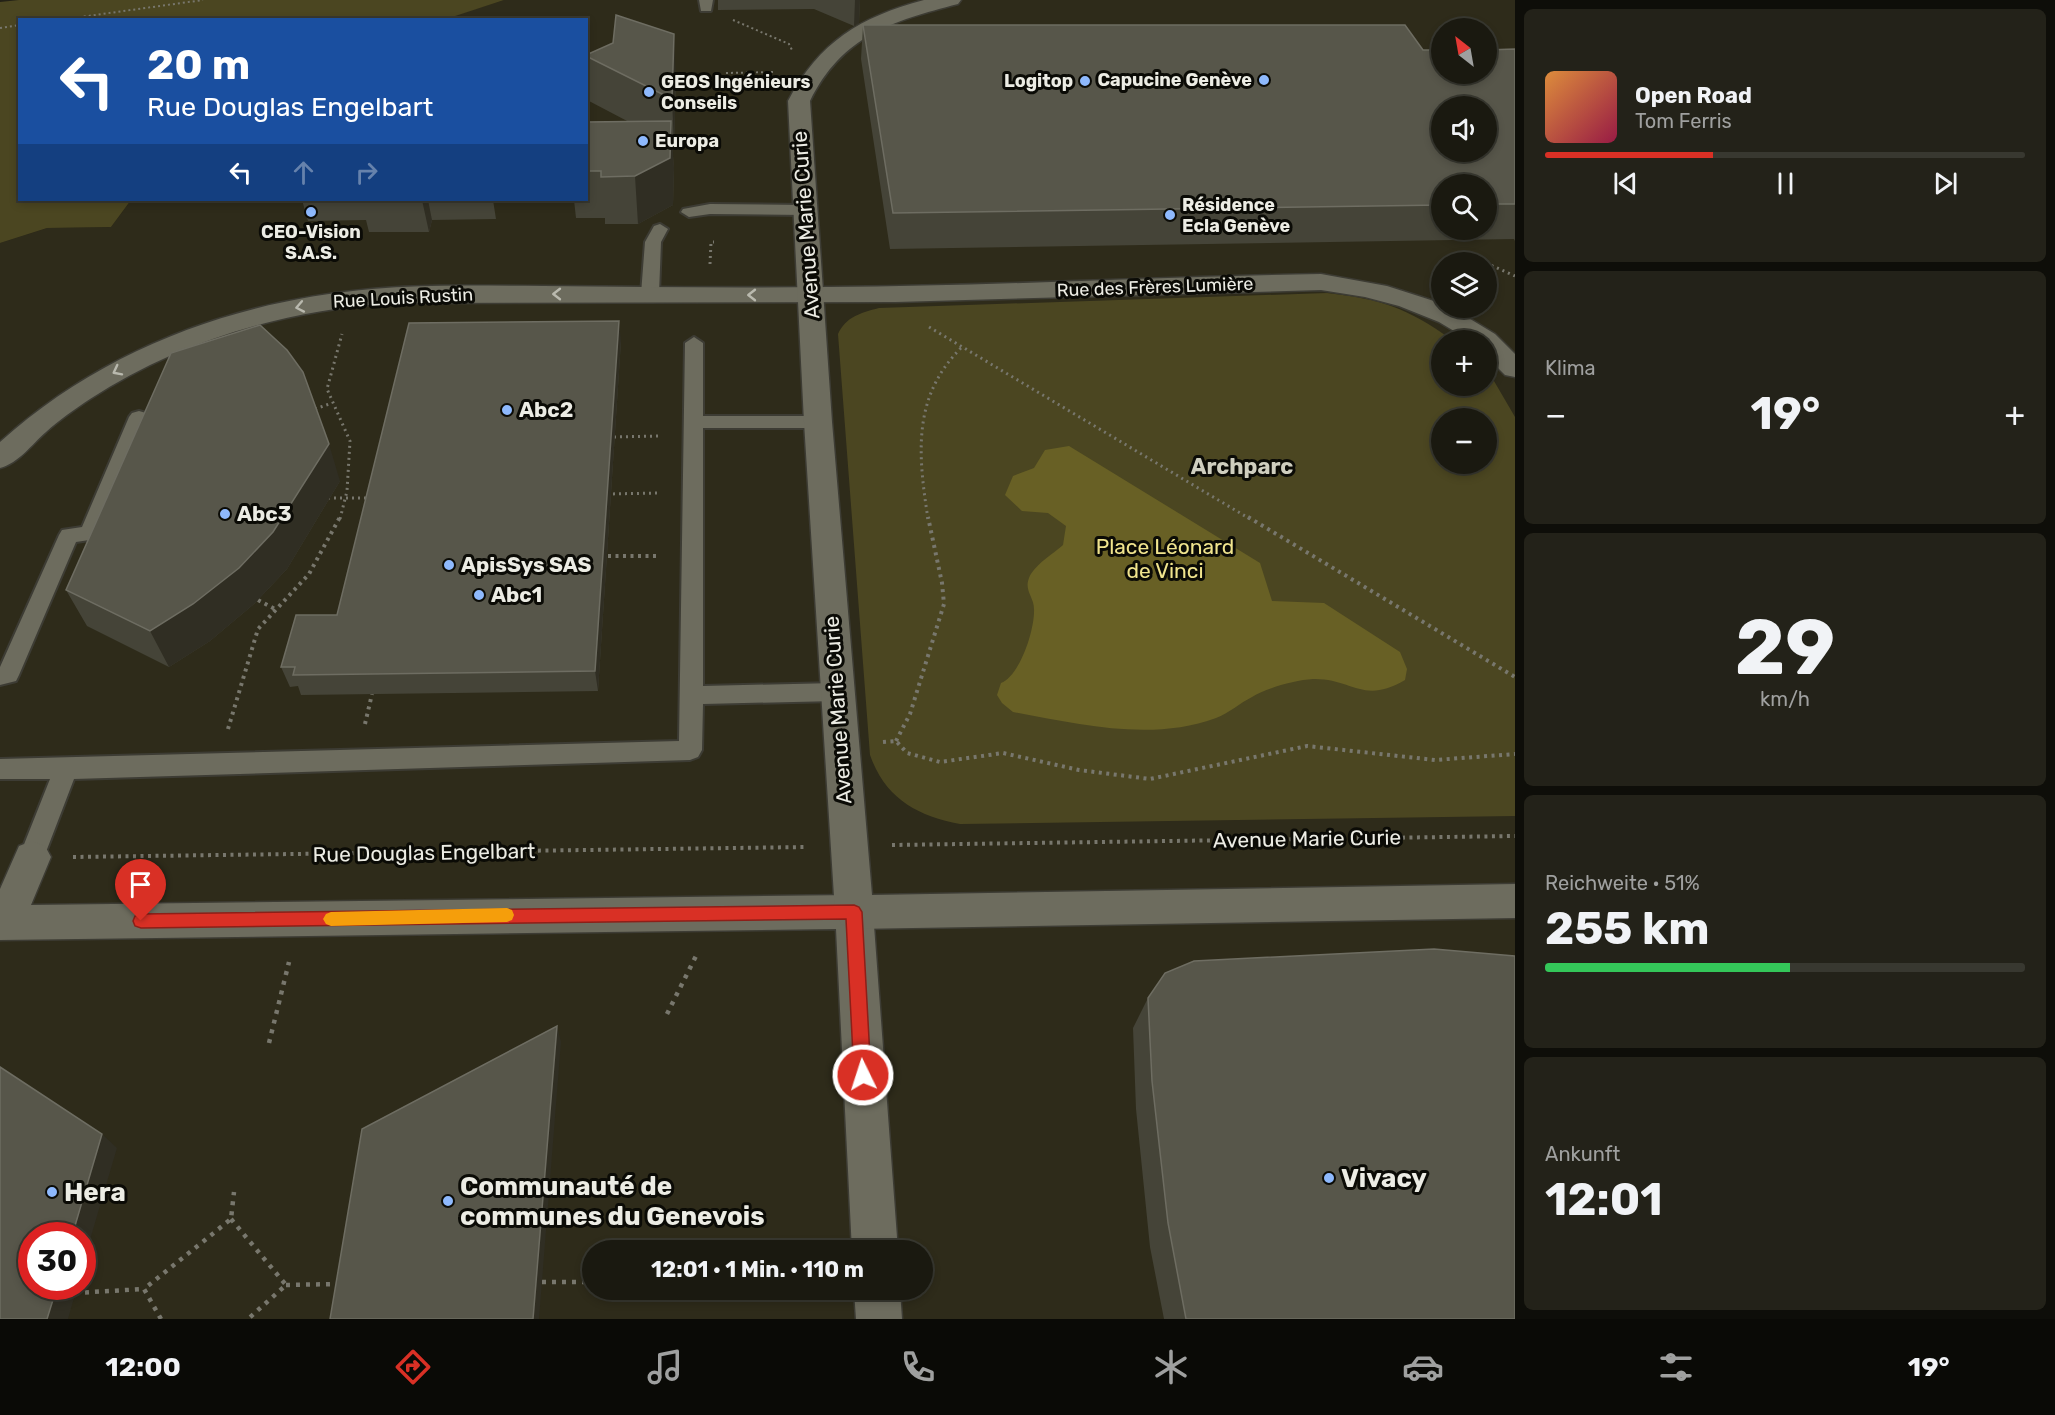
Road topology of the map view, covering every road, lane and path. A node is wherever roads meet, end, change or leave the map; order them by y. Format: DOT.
graph roads {
  1 [pos="203,0"];
  2 [pos="951,0"];
  3 [pos="73,18"];
  4 [pos="740,22"];
  5 [pos="18,25"];
  6 [pos="0,28"];
  7 [pos="772,37"];
  8 [pos="814,71"];
  9 [pos="726,73"];
  10 [pos="805,210"];
  11 [pos="688,212"];
  12 [pos="660,229"];
  13 [pos="722,242"];
  14 [pos="1497,268"];
  15 [pos="1515,276"];
  16 [pos="650,294"];
  17 [pos="901,294"];
  18 [pos="710,295"];
  19 [pos="811,295"];
  20 [pos="352,299"];
  21 [pos="1468,330"];
  22 [pos="694,343"];
  23 [pos="962,347"];
  24 [pos="1497,352"];
  25 [pos="1515,369"];
  26 [pos="332,403"];
  27 [pos="315,409"];
  28 [pos="139,417"];
  29 [pos="693,422"];
  30 [pos="818,422"];
  31 [pos="669,436"];
  32 [pos="614,437"];
  33 [pos="0,458"];
  34 [pos="666,493"];
  35 [pos="606,494"];
  36 [pos="321,498"];
  37 [pos="345,498"];
  38 [pos="380,498"];
  39 [pos="608,556"];
  40 [pos="664,556"];
  41 [pos="258,600"];
  42 [pos="275,609"];
  43 [pos="0,676"];
  44 [pos="1515,677"];
  45 [pos="836,692"];
  46 [pos="372,694"];
  47 [pos="692,695"];
  48 [pos="363,732"];
  49 [pos="226,734"];
  50 [pos="896,741"];
  51 [pos="873,742"];
  52 [pos="1515,754"];
  53 [pos="0,769"];
  54 [pos="66,769"];
  55 [pos="1515,836"];
  56 [pos="849,846"];
  57 [pos="32,857"];
  58 [pos="1515,901"];
  59 [pos="854,912"];
  60 [pos="299,919"];
  61 [pos="2,923"];
  62 [pos="697,954"];
  63 [pos="667,1014"];
  64 [pos="269,1043"];
  65 [pos="234,1192"];
  66 [pos="231,1219"];
  67 [pos="873,1240"];
  68 [pos="542,1282"];
  69 [pos="582,1282"];
  70 [pos="348,1284"];
  71 [pos="286,1285"];
  72 [pos="144,1289"];
  73 [pos="96,1292"];
  74 [pos="878,1300"];
  75 [pos="161,1319"];
  76 [pos="248,1319"];
  77 [pos="879,1319"];
  1 -- 3 [label="path"];
  2 -- 8 [label="street, Avenue Marie Curie"];
  4 -- 7 [label="path"];
  5 -- 6 [label="path"];
  8 -- 9 [label="path"];
  8 -- 10 [label="street, Avenue Marie Curie"];
  10 -- 11 [label="lane"];
  10 -- 19 [label="street, Avenue Marie Curie"];
  12 -- 16 [label="lane"];
  13 -- 18 [label="path"];
  14 -- 15 [label="path"];
  16 -- 18 [label="street, Rue Louis Rustin"];
  16 -- 20 [label="street, Rue Louis Rustin, one-way"];
  17 -- 19 [label="street, Rue des Frères Lumière"];
  17 -- 21 [label="street, Rue des Frères Lumière"];
  17 -- 23 [label="path"];
  19 -- 18 [label="street, Rue Louis Rustin, one-way"];
  19 -- 30 [label="street, Avenue Marie Curie"];
  20 -- 26 [label="path"];
  20 -- 33 [label="street, Rue Louis Rustin, one-way"];
  22 -- 29 [label="lane"];
  23 -- 44 [label="path"];
  23 -- 50 [label="path"];
  24 -- 25 [label="street, Rue des Frères Lumière"];
  26 -- 27 [label="path"];
  26 -- 37 [label="path"];
  28 -- 43 [label="lane"];
  29 -- 30 [label="lane"];
  29 -- 47 [label="lane"];
  30 -- 45 [label="street, Avenue Marie Curie"];
  31 -- 32 [label="path"];
  34 -- 35 [label="path"];
  36 -- 37 [label="path"];
  37 -- 38 [label="path"];
  37 -- 42 [label="path"];
  39 -- 40 [label="path"];
  41 -- 42 [label="path"];
  42 -- 49 [label="path"];
  45 -- 47 [label="lane"];
  45 -- 56 [label="street, Avenue Marie Curie"];
  46 -- 48 [label="path"];
  47 -- 54 [label="lane"];
  50 -- 51 [label="path"];
  50 -- 52 [label="path"];
  53 -- 54 [label="lane"];
  54 -- 57 [label="lane"];
  55 -- 56 [label="path, Avenue Marie Curie"];
  56 -- 57 [label="path, Rue Douglas Engelbart"];
  56 -- 59 [label="street"];
  57 -- 61 [label="street"];
  58 -- 59 [label="street"];
  59 -- 60 [label="street"];
  59 -- 67 [label="street"];
  60 -- 61 [label="street"];
  60 -- 64 [label="path"];
  62 -- 63 [label="path"];
  65 -- 66 [label="path"];
  66 -- 71 [label="path"];
  66 -- 72 [label="path"];
  68 -- 69 [label="path"];
  70 -- 71 [label="path"];
  71 -- 76 [label="path"];
  72 -- 73 [label="path"];
  72 -- 75 [label="path"];
  74 -- 77 [label="street"];
}
